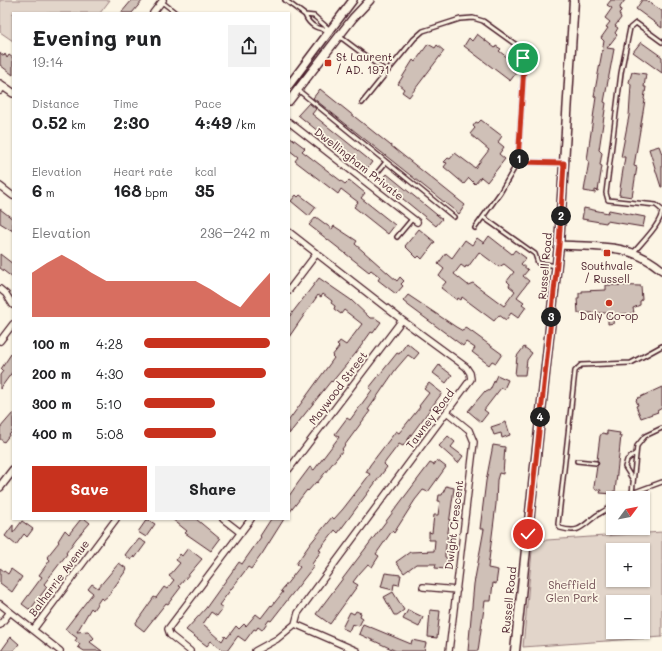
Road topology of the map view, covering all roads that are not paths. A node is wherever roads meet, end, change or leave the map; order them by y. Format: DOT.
graph roads {
  1 [pos="285,0"];
  2 [pos="353,0"];
  3 [pos="370,0"];
  4 [pos="574,0"];
  5 [pos="162,1"];
  6 [pos="154,12"];
  7 [pos="175,12"];
  8 [pos="305,15"];
  9 [pos="330,30"];
  10 [pos="339,36"];
  11 [pos="662,42"];
  12 [pos="387,72"];
  13 [pos="290,84"];
  14 [pos="1,87"];
  15 [pos="298,90"];
  16 [pos="12,92"];
  17 [pos="290,100"];
  18 [pos="362,103"];
  19 [pos="290,123"];
  20 [pos="386,162"];
  21 [pos="518,162"];
  22 [pos="564,163"];
  23 [pos="377,173"];
  24 [pos="0,186"];
  25 [pos="12,195"];
  26 [pos="454,217"];
  27 [pos="483,217"];
  28 [pos="415,220"];
  29 [pos="475,228"];
  30 [pos="290,233"];
  31 [pos="397,237"];
  32 [pos="559,245"];
  33 [pos="634,252"];
  34 [pos="317,253"];
  35 [pos="557,266"];
  36 [pos="662,270"];
  37 [pos="0,289"];
  38 [pos="290,289"];
  39 [pos="12,303"];
  40 [pos="402,320"];
  41 [pos="12,325"];
  42 [pos="0,341"];
  43 [pos="662,346"];
  44 [pos="448,413"];
  45 [pos="662,428"];
  46 [pos="636,453"];
  47 [pos="577,461"];
  48 [pos="596,464"];
  49 [pos="290,468"];
  50 [pos="12,471"];
  51 [pos="634,480"];
  52 [pos="662,482"];
  53 [pos="0,487"];
  54 [pos="632,491"];
  55 [pos="637,491"];
  56 [pos="606,510"];
  57 [pos="115,520"];
  58 [pos="224,520"];
  59 [pos="250,520"];
  60 [pos="240,533"];
  61 [pos="423,587"];
  62 [pos="457,590"];
  63 [pos="0,604"];
  64 [pos="10,612"];
  65 [pos="295,624"];
  66 [pos="0,625"];
  67 [pos="33,630"];
  68 [pos="60,651"];
  69 [pos="190,651"];
  70 [pos="255,651"];
  71 [pos="357,651"];
  72 [pos="449,651"];
  73 [pos="515,651"];
  1 -- 8 [label="lane"];
  2 -- 9 [label="street"];
  3 -- 10 [label="street"];
  4 -- 22 [label="main road, Russell Road"];
  5 -- 6 [label="street"];
  5 -- 7 [label="lane"];
  8 -- 9 [label="lane"];
  8 -- 9 [label="lane"];
  9 -- 10 [label="street"];
  9 -- 13 [label="street"];
  10 -- 12 [label="lane"];
  10 -- 15 [label="street"];
  11 -- 33 [label="lane"];
  12 -- 18 [label="lane"];
  12 -- 21 [label="lane"];
  14 -- 16 [label="street"];
  15 -- 17 [label="street"];
  15 -- 20 [label="lane"];
  19 -- 28 [label="street, Dwellingham Private"];
  20 -- 23 [label="lane"];
  20 -- 26 [label="lane"];
  21 -- 22 [label="lane"];
  21 -- 27 [label="lane"];
  22 -- 32 [label="main road, Russell Road"];
  24 -- 25 [label="street"];
  27 -- 29 [label="lane"];
  27 -- 35 [label="lane"];
  28 -- 31 [label="lane"];
  30 -- 34 [label="street, Tawney Road"];
  32 -- 33 [label="street"];
  32 -- 35 [label="main road, Russell Road"];
  33 -- 36 [label="street"];
  34 -- 38 [label="street"];
  34 -- 40 [label="street, Tawney Road"];
  35 -- 73 [label="main road, Russell Road"];
  37 -- 39 [label="street"];
  40 -- 44 [label="street, Tawney Road"];
  40 -- 49 [label="street, Maywood Street"];
  41 -- 42 [label="street"];
  43 -- 56 [label="lane"];
  44 -- 62 [label="street, Dwight Crescent"];
  44 -- 65 [label="street, Tawney Road"];
  45 -- 46 [label="lane"];
  46 -- 51 [label="lane"];
  46 -- 51 [label="lane"];
  47 -- 48 [label="lane"];
  50 -- 53 [label="street"];
  51 -- 54 [label="lane"];
  52 -- 55 [label="lane"];
  57 -- 67 [label="street, Balharrie Avenue"];
  58 -- 60 [label="street"];
  59 -- 60 [label="street"];
  60 -- 69 [label="street"];
  61 -- 62 [label="street"];
  62 -- 72 [label="street, Dwight Crescent"];
  63 -- 64 [label="street"];
  64 -- 66 [label="street"];
  64 -- 67 [label="street"];
  65 -- 70 [label="street, Tawney Road"];
  65 -- 71 [label="street"];
  67 -- 68 [label="street"];
}
